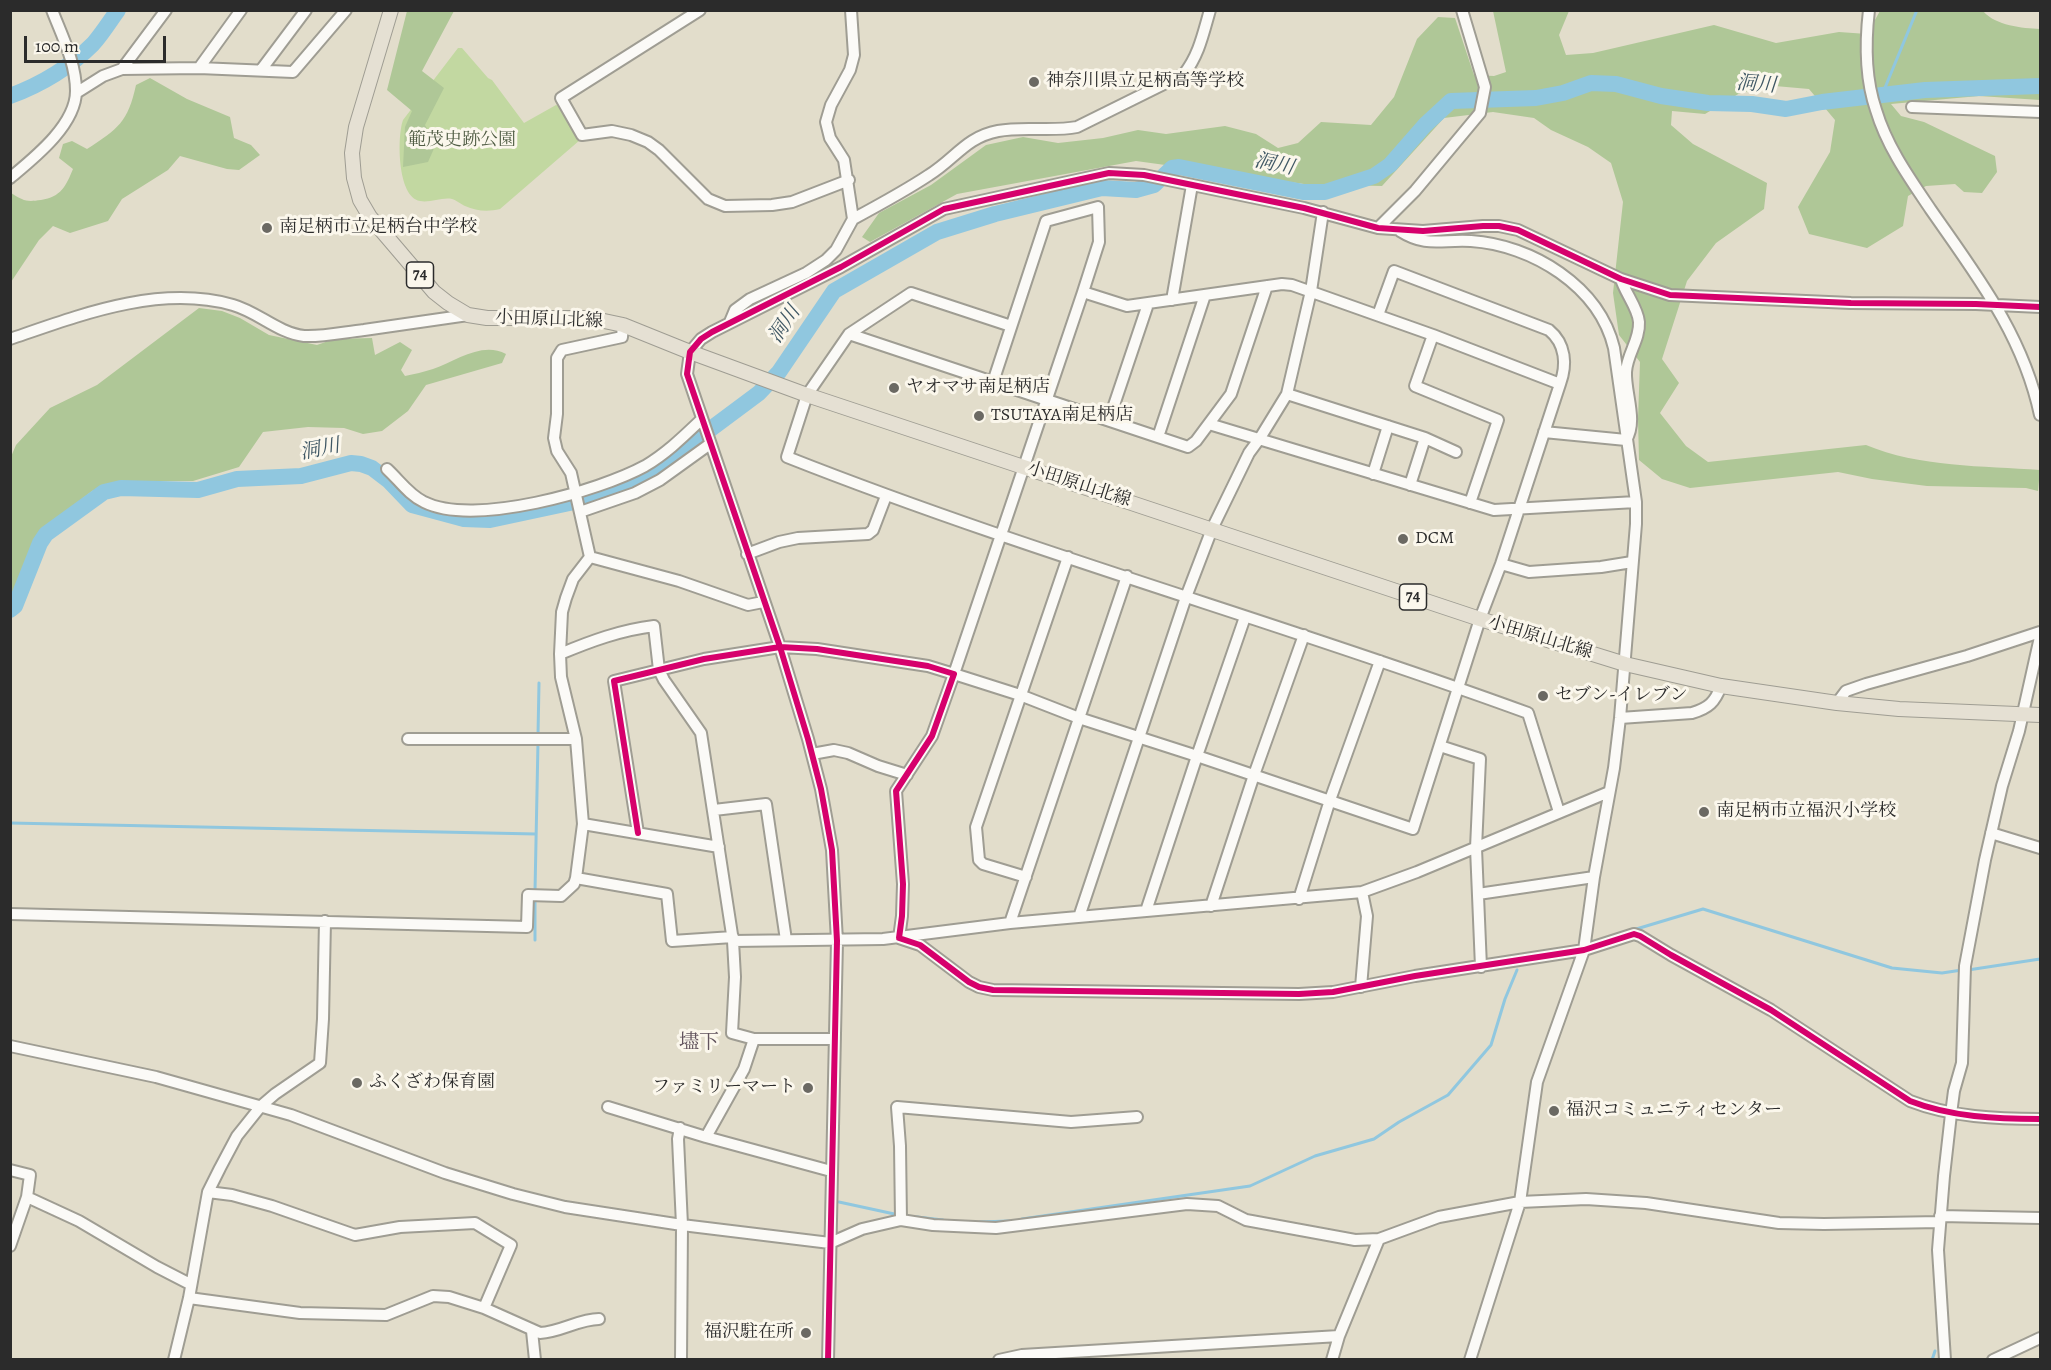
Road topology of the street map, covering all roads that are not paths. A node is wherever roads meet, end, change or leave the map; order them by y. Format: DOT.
graph roads {
  1 [pos="52,10"];
  2 [pos="166,10"];
  3 [pos="241,10"];
  4 [pos="306,10"];
  5 [pos="346,10"];
  6 [pos="391,10"];
  7 [pos="700,10"];
  8 [pos="851,10"];
  9 [pos="1210,10"];
  10 [pos="1462,10"];
  11 [pos="1869,10"];
  12 [pos="199,68"];
  13 [pos="122,69"];
  14 [pos="261,70"];
  15 [pos="76,93"];
  16 [pos="1912,107"];
  17 [pos="2040,112"];
  18 [pos="10,178"];
  19 [pos="849,180"];
  20 [pos="1192,185"];
  21 [pos="1323,212"];
  22 [pos="853,219"];
  23 [pos="1378,228"];
  24 [pos="1397,229"];
  25 [pos="1621,279"];
  26 [pos="1267,286"];
  27 [pos="1311,291"];
  28 [pos="1083,292"];
  29 [pos="1205,295"];
  30 [pos="1173,300"];
  31 [pos="1148,304"];
  32 [pos="1997,306"];
  33 [pos="2040,307"];
  34 [pos="468,315"];
  35 [pos="1378,315"];
  36 [pos="730,322"];
  37 [pos="623,325"];
  38 [pos="1011,326"];
  39 [pos="849,334"];
  40 [pos="1433,335"];
  41 [pos="10,339"];
  42 [pos="690,352"];
  43 [pos="993,382"];
  44 [pos="1560,384"];
  45 [pos="805,394"];
  46 [pos="1287,394"];
  47 [pos="1047,400"];
  48 [pos="2040,415"];
  49 [pos="702,420"];
  50 [pos="1109,420"];
  51 [pos="1209,424"];
  52 [pos="1388,426"];
  53 [pos="1544,432"];
  54 [pos="1158,437"];
  55 [pos="1260,438"];
  56 [pos="1425,438"];
  57 [pos="1626,440"];
  58 [pos="710,444"];
  59 [pos="1456,452"];
  60 [pos="1025,468"];
  61 [pos="387,469"];
  62 [pos="1373,474"];
  63 [pos="1410,484"];
  64 [pos="575,492"];
  65 [pos="886,496"];
  66 [pos="1470,502"];
  67 [pos="1636,502"];
  68 [pos="1519,509"];
  69 [pos="580,512"];
  70 [pos="1212,529"];
  71 [pos="1002,534"];
  72 [pos="747,554"];
  73 [pos="590,557"];
  74 [pos="1068,557"];
  75 [pos="1632,562"];
  76 [pos="1501,564"];
  77 [pos="1127,576"];
  78 [pos="1186,597"];
  79 [pos="763,602"];
  80 [pos="1245,617"];
  81 [pos="1480,619"];
  82 [pos="1304,635"];
  83 [pos="2040,639"];
  84 [pos="780,647"];
  85 [pos="560,654"];
  86 [pos="1380,661"];
  87 [pos="1625,664"];
  88 [pos="659,670"];
  89 [pos="954,674"];
  90 [pos="1721,686"];
  91 [pos="1458,687"];
  92 [pos="1020,695"];
  93 [pos="1837,703"];
  94 [pos="2040,715"];
  95 [pos="2023,716"];
  96 [pos="1079,718"];
  97 [pos="1620,718"];
  98 [pos="1138,738"];
  99 [pos="408,739"];
  100 [pos="576,740"];
  101 [pos="1440,746"];
  102 [pos="812,754"];
  103 [pos="1197,756"];
  104 [pos="907,775"];
  105 [pos="1254,775"];
  106 [pos="1609,792"];
  107 [pos="1330,800"];
  108 [pos="714,810"];
  109 [pos="1559,812"];
  110 [pos="583,824"];
  111 [pos="638,832"];
  112 [pos="1991,833"];
  113 [pos="719,847"];
  114 [pos="1476,848"];
  115 [pos="2040,848"];
  116 [pos="1594,877"];
  117 [pos="576,878"];
  118 [pos="1026,878"];
  119 [pos="1362,892"];
  120 [pos="1478,894"];
  121 [pos="1299,899"];
  122 [pos="1211,906"];
  123 [pos="1146,911"];
  124 [pos="10,914"];
  125 [pos="1079,917"];
  126 [pos="325,921"];
  127 [pos="1010,923"];
  128 [pos="899,938"];
  129 [pos="733,939"];
  130 [pos="786,940"];
  131 [pos="837,941"];
  132 [pos="1584,950"];
  133 [pos="1481,967"];
  134 [pos="1361,987"];
  135 [pos="754,1039"];
  136 [pos="835,1039"];
  137 [pos="10,1046"];
  138 [pos="261,1107"];
  139 [pos="608,1107"];
  140 [pos="1951,1114"];
  141 [pos="1137,1117"];
  142 [pos="2040,1119"];
  143 [pos="680,1128"];
  144 [pos="706,1137"];
  145 [pos="10,1170"];
  146 [pos="831,1171"];
  147 [pos="208,1192"];
  148 [pos="27,1197"];
  149 [pos="1520,1202"];
  150 [pos="901,1216"];
  151 [pos="2040,1218"];
  152 [pos="1940,1219"];
  153 [pos="682,1225"];
  154 [pos="1379,1239"];
  155 [pos="830,1243"];
  156 [pos="10,1246"];
  157 [pos="190,1284"];
  158 [pos="189,1298"];
  159 [pos="484,1308"];
  160 [pos="599,1319"];
  161 [pos="532,1331"];
  162 [pos="1339,1336"];
  163 [pos="2040,1338"];
  164 [pos="174,1359"];
  165 [pos="535,1359"];
  166 [pos="681,1359"];
  167 [pos="828,1359"];
  168 [pos="999,1359"];
  169 [pos="1332,1359"];
  170 [pos="1470,1359"];
  171 [pos="1945,1359"];
  172 [pos="1993,1359"];
  1 -- 15 [label="street"];
  2 -- 13 [label="street"];
  3 -- 12 [label="street"];
  4 -- 14 [label="street"];
  5 -- 14 [label="street"];
  6 -- 34 [label="main road, 小田原山北線 / 74"];
  7 -- 19 [label="street"];
  8 -- 19 [label="street"];
  9 -- 22 [label="street"];
  10 -- 23 [label="street"];
  11 -- 32 [label="street"];
  12 -- 13 [label="street"];
  12 -- 14 [label="street"];
  13 -- 15 [label="street"];
  15 -- 18 [label="street"];
  16 -- 17 [label="street"];
  19 -- 22 [label="street"];
  20 -- 21 [label="street"];
  20 -- 30 [label="street"];
  20 -- 36 [label="street"];
  21 -- 23 [label="street"];
  21 -- 27 [label="street"];
  22 -- 36 [label="street"];
  23 -- 24 [label="street"];
  24 -- 25 [label="street"];
  24 -- 57 [label="street"];
  25 -- 32 [label="street"];
  25 -- 57 [label="street"];
  26 -- 27 [label="street"];
  26 -- 29 [label="street"];
  26 -- 51 [label="street"];
  27 -- 35 [label="street"];
  27 -- 46 [label="street"];
  28 -- 31 [label="street"];
  28 -- 38 [label="street"];
  28 -- 47 [label="street"];
  29 -- 30 [label="street"];
  29 -- 54 [label="street"];
  30 -- 31 [label="street"];
  31 -- 50 [label="street"];
  32 -- 33 [label="street"];
  32 -- 48 [label="street"];
  34 -- 37 [label="main road, 小田原山北線 / 74"];
  34 -- 41 [label="street"];
  35 -- 40 [label="street"];
  35 -- 44 [label="street"];
  36 -- 42 [label="street"];
  37 -- 42 [label="main road, 小田原山北線 / 74"];
  37 -- 64 [label="street"];
  38 -- 39 [label="street"];
  38 -- 43 [label="street"];
  39 -- 43 [label="street"];
  39 -- 45 [label="street"];
  40 -- 44 [label="street"];
  40 -- 66 [label="street"];
  42 -- 45 [label="main road, 小田原山北線 / 74"];
  42 -- 49 [label="street"];
  43 -- 47 [label="street"];
  44 -- 53 [label="street"];
  45 -- 60 [label="main road, 小田原山北線 / 74"];
  45 -- 65 [label="street"];
  46 -- 52 [label="street"];
  46 -- 55 [label="street"];
  47 -- 50 [label="street"];
  47 -- 60 [label="street"];
  49 -- 58 [label="street"];
  49 -- 64 [label="street"];
  50 -- 54 [label="street"];
  51 -- 54 [label="street"];
  51 -- 55 [label="street"];
  52 -- 56 [label="street"];
  52 -- 62 [label="street"];
  53 -- 57 [label="street"];
  53 -- 68 [label="street"];
  55 -- 62 [label="street"];
  55 -- 70 [label="street"];
  56 -- 59 [label="street"];
  56 -- 63 [label="street"];
  57 -- 67 [label="street"];
  58 -- 69 [label="street"];
  58 -- 72 [label="street"];
  60 -- 70 [label="main road, 小田原山北線 / 74"];
  60 -- 71 [label="street"];
  61 -- 64 [label="street"];
  62 -- 63 [label="street"];
  63 -- 66 [label="street"];
  64 -- 69 [label="street"];
  65 -- 71 [label="street"];
  65 -- 72 [label="street"];
  66 -- 68 [label="street"];
  67 -- 68 [label="street"];
  67 -- 75 [label="street"];
  68 -- 76 [label="street"];
  69 -- 73 [label="street"];
  70 -- 78 [label="street"];
  70 -- 81 [label="main road, 小田原山北線 / 74"];
  71 -- 74 [label="street"];
  71 -- 89 [label="street"];
  72 -- 79 [label="street"];
  73 -- 79 [label="street"];
  73 -- 85 [label="street"];
  74 -- 77 [label="street"];
  74 -- 92 [label="street"];
  75 -- 76 [label="street"];
  75 -- 87 [label="street"];
  76 -- 81 [label="street"];
  77 -- 78 [label="street"];
  77 -- 96 [label="street"];
  78 -- 80 [label="street"];
  78 -- 98 [label="street"];
  79 -- 84 [label="street"];
  80 -- 82 [label="street"];
  80 -- 103 [label="street"];
  81 -- 87 [label="main road, 小田原山北線 / 74"];
  81 -- 91 [label="street"];
  82 -- 86 [label="street"];
  82 -- 105 [label="street"];
  83 -- 93 [label="street"];
  83 -- 95 [label="street"];
  84 -- 88 [label="street"];
  84 -- 89 [label="street"];
  84 -- 102 [label="street"];
  85 -- 88 [label="street"];
  85 -- 100 [label="street"];
  86 -- 91 [label="street"];
  86 -- 107 [label="street"];
  87 -- 90 [label="main road, 小田原山北線 / 74"];
  87 -- 97 [label="street"];
  88 -- 108 [label="street"];
  88 -- 111 [label="street"];
  89 -- 92 [label="street"];
  89 -- 104 [label="street"];
  90 -- 93 [label="main road, 小田原山北線 / 74"];
  90 -- 97 [label="street"];
  91 -- 101 [label="street"];
  91 -- 109 [label="street"];
  92 -- 96 [label="street"];
  92 -- 118 [label="street"];
  93 -- 95 [label="main road, 小田原山北線 / 74"];
  94 -- 95 [label="main road, 小田原山北線 / 74"];
  95 -- 112 [label="street"];
  96 -- 98 [label="street"];
  96 -- 118 [label="street"];
  97 -- 106 [label="street"];
  98 -- 103 [label="street"];
  98 -- 125 [label="street"];
  99 -- 100 [label="street"];
  100 -- 110 [label="street"];
  101 -- 107 [label="street"];
  101 -- 114 [label="street"];
  102 -- 104 [label="street"];
  102 -- 131 [label="street"];
  103 -- 105 [label="street"];
  103 -- 123 [label="street"];
  104 -- 128 [label="street"];
  105 -- 107 [label="street"];
  105 -- 122 [label="street"];
  106 -- 109 [label="street"];
  106 -- 116 [label="street"];
  107 -- 121 [label="street"];
  108 -- 113 [label="street"];
  108 -- 130 [label="street"];
  109 -- 114 [label="street"];
  110 -- 111 [label="street"];
  110 -- 117 [label="street"];
  111 -- 113 [label="street"];
  112 -- 115 [label="street"];
  112 -- 140 [label="street"];
  113 -- 129 [label="street"];
  114 -- 119 [label="street"];
  114 -- 120 [label="street"];
  116 -- 120 [label="street"];
  116 -- 132 [label="street"];
  117 -- 126 [label="street"];
  117 -- 129 [label="street"];
  118 -- 127 [label="street"];
  119 -- 121 [label="street"];
  119 -- 134 [label="street"];
  120 -- 133 [label="street"];
  121 -- 122 [label="street"];
  122 -- 123 [label="street"];
  123 -- 125 [label="street"];
  124 -- 126 [label="street"];
  125 -- 127 [label="street"];
  126 -- 138 [label="street"];
  127 -- 128 [label="street"];
  128 -- 131 [label="street"];
  128 -- 134 [label="street"];
  129 -- 130 [label="street"];
  129 -- 135 [label="street"];
  130 -- 131 [label="street"];
  131 -- 136 [label="street"];
  132 -- 133 [label="street"];
  132 -- 140 [label="street"];
  132 -- 149 [label="street"];
  133 -- 134 [label="street"];
  135 -- 136 [label="street"];
  135 -- 144 [label="street"];
  136 -- 146 [label="street"];
  137 -- 138 [label="street"];
  138 -- 147 [label="street"];
  138 -- 153 [label="street"];
  139 -- 143 [label="street"];
  140 -- 142 [label="street"];
  140 -- 152 [label="street"];
  141 -- 150 [label="street"];
  143 -- 144 [label="street"];
  143 -- 153 [label="street"];
  144 -- 146 [label="street"];
  145 -- 148 [label="street"];
  146 -- 155 [label="street"];
  147 -- 157 [label="street"];
  147 -- 159 [label="street"];
  148 -- 156 [label="street"];
  148 -- 157 [label="street"];
  149 -- 152 [label="street"];
  149 -- 154 [label="street"];
  149 -- 170 [label="street"];
  150 -- 154 [label="street"];
  150 -- 155 [label="street"];
  151 -- 152 [label="street"];
  152 -- 171 [label="street"];
  153 -- 155 [label="street"];
  153 -- 166 [label="street"];
  154 -- 162 [label="street"];
  155 -- 167 [label="street"];
  157 -- 158 [label="street"];
  158 -- 159 [label="street"];
  158 -- 164 [label="street"];
  159 -- 161 [label="street"];
  160 -- 161 [label="street"];
  161 -- 165 [label="street"];
  162 -- 168 [label="street"];
  162 -- 169 [label="street"];
  163 -- 172 [label="street"];
}
